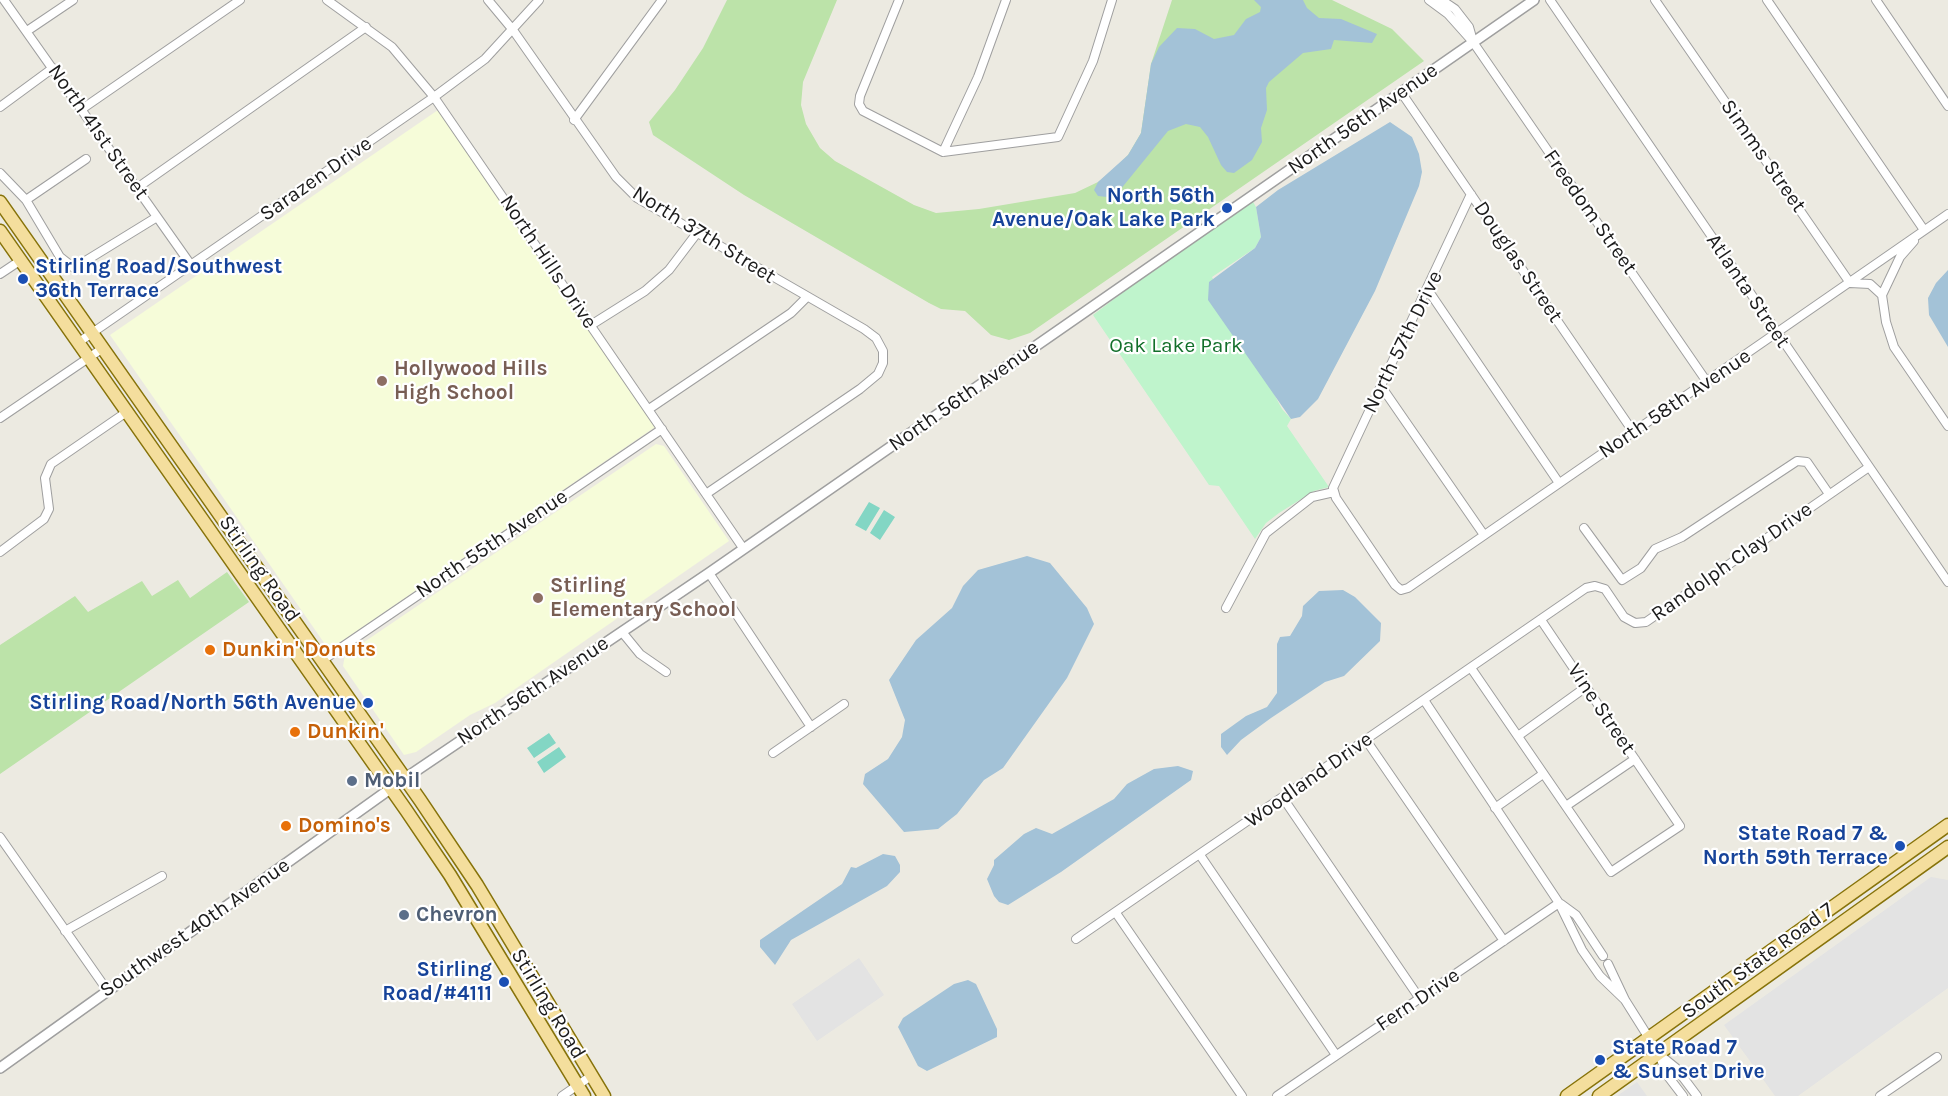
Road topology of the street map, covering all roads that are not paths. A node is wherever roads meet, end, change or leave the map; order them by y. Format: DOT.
graph roads {
  1 [pos="4,0"];
  2 [pos="73,0"];
  3 [pos="240,0"];
  4 [pos="327,0"];
  5 [pos="488,0"];
  6 [pos="539,0"];
  7 [pos="662,0"];
  8 [pos="899,0"];
  9 [pos="1006,0"];
  10 [pos="1112,0"];
  11 [pos="1534,0"];
  12 [pos="1550,0"];
  13 [pos="1655,0"];
  14 [pos="1767,0"];
  15 [pos="1875,0"];
  16 [pos="1434,1"];
  17 [pos="366,27"];
  18 [pos="513,30"];
  19 [pos="27,31"];
  20 [pos="1473,42"];
  21 [pos="53,68"];
  22 [pos="1401,92"];
  23 [pos="434,97"];
  24 [pos="1948,106"];
  25 [pos="0,107"];
  26 [pos="82,109"];
  27 [pos="574,120"];
  28 [pos="943,152"];
  29 [pos="86,159"];
  30 [pos="0,173"];
  31 [pos="137,188"];
  32 [pos="1471,194"];
  33 [pos="27,200"];
  34 [pos="0,202"];
  35 [pos="1948,214"];
  36 [pos="157,217"];
  37 [pos="1948,222"];
  38 [pos="1924,230"];
  39 [pos="0,231"];
  40 [pos="697,233"];
  41 [pos="21,260"];
  42 [pos="191,265"];
  43 [pos="0,273"];
  44 [pos="1850,283"];
  45 [pos="1428,290"];
  46 [pos="1882,295"];
  47 [pos="806,298"];
  48 [pos="591,325"];
  49 [pos="93,333"];
  50 [pos="1777,334"];
  51 [pos="79,342"];
  52 [pos="103,348"];
  53 [pos="90,357"];
  54 [pos="1707,382"];
  55 [pos="1381,386"];
  56 [pos="649,409"];
  57 [pos="128,411"];
  58 [pos="0,418"];
  59 [pos="1948,426"];
  60 [pos="662,429"];
  61 [pos="1634,433"];
  62 [pos="1869,467"];
  63 [pos="1558,483"];
  64 [pos="1333,490"];
  65 [pos="706,494"];
  66 [pos="1829,495"];
  67 [pos="1584,528"];
  68 [pos="1484,535"];
  69 [pos="743,549"];
  70 [pos="0,552"];
  71 [pos="708,573"];
  72 [pos="1948,582"];
  73 [pos="1226,608"];
  74 [pos="1541,620"];
  75 [pos="622,632"];
  76 [pos="294,650"];
  77 [pos="323,660"];
  78 [pos="1471,668"];
  79 [pos="666,672"];
  80 [pos="1586,687"];
  81 [pos="1424,700"];
  82 [pos="844,704"];
  83 [pos="811,727"];
  84 [pos="1518,736"];
  85 [pos="1366,740"];
  86 [pos="773,753"];
  87 [pos="1635,759"];
  88 [pos="1543,774"];
  89 [pos="404,779"];
  90 [pos="391,788"];
  91 [pos="1283,798"];
  92 [pos="1566,806"];
  93 [pos="1495,808"];
  94 [pos="1948,825"];
  95 [pos="0,837"];
  96 [pos="1948,848"];
  97 [pos="1200,855"];
  98 [pos="162,876"];
  99 [pos="1559,903"];
  100 [pos="1116,913"];
  101 [pos="65,931"];
  102 [pos="1076,939"];
  103 [pos="1504,941"];
  104 [pos="1598,948"];
  105 [pos="1586,956"];
  106 [pos="1603,956"];
  107 [pos="1608,964"];
  108 [pos="107,990"];
  109 [pos="1420,999"];
  110 [pos="1625,1000"];
  111 [pos="1648,1040"];
  112 [pos="1659,1054"];
  113 [pos="1336,1055"];
  114 [pos="1937,1057"];
  115 [pos="0,1068"];
  116 [pos="591,1076"];
  117 [pos="581,1091"];
  118 [pos="562,1096"];
  119 [pos="604,1096"];
  120 [pos="1242,1096"];
  121 [pos="1277,1096"];
  122 [pos="1567,1096"];
  123 [pos="1599,1096"];
  124 [pos="1683,1096"];
  125 [pos="1697,1096"];
  126 [pos="1880,1096"];
  1 -- 19 [label="street, North 41st Street"];
  2 -- 19 [label="street"];
  3 -- 26 [label="street"];
  4 -- 17 [label="street, North Hills Drive"];
  5 -- 18 [label="street, North 37th Street"];
  6 -- 18 [label="street, Sarazen Drive"];
  7 -- 27 [label="street"];
  8 -- 28 [label="street"];
  9 -- 28 [label="street"];
  10 -- 28 [label="street"];
  11 -- 20 [label="street, North 56th Avenue"];
  12 -- 50 [label="street, Atlanta Street"];
  13 -- 44 [label="street, Simms Street"];
  14 -- 38 [label="street"];
  15 -- 24 [label="street"];
  16 -- 20 [label="street, Freedom Street"];
  17 -- 23 [label="street, North Hills Drive"];
  17 -- 31 [label="street"];
  18 -- 23 [label="street, Sarazen Drive"];
  18 -- 27 [label="street, North 37th Street"];
  19 -- 21 [label="street, North 41st Street"];
  20 -- 22 [label="street, North 56th Avenue"];
  20 -- 54 [label="street, Freedom Street"];
  21 -- 25 [label="street"];
  21 -- 26 [label="street, North 41st Street"];
  22 -- 32 [label="street, Douglas Street"];
  22 -- 69 [label="street, North 56th Avenue"];
  23 -- 42 [label="street, Sarazen Drive"];
  23 -- 48 [label="street, North Hills Drive"];
  26 -- 31 [label="street, North 41st Street"];
  27 -- 40 [label="street, North 37th Street"];
  29 -- 33 [label="street"];
  30 -- 33 [label="street"];
  31 -- 36 [label="street, North 41st Street"];
  32 -- 45 [label="street, North 57th Drive"];
  32 -- 61 [label="street, Douglas Street"];
  33 -- 36 [label="street"];
  34 -- 49 [label="main road, Stirling Road"];
  35 -- 38 [label="street, North 58th Avenue"];
  36 -- 42 [label="street, North 41st Street"];
  37 -- 38 [label="street"];
  38 -- 44 [label="street, North 58th Avenue"];
  38 -- 46 [label="street"];
  39 -- 41 [label="main road, Stirling Road"];
  40 -- 47 [label="street, North 37th Street"];
  40 -- 48 [label="street"];
  41 -- 43 [label="street"];
  41 -- 51 [label="main road, Stirling Road"];
  42 -- 49 [label="street, Sarazen Drive"];
  44 -- 46 [label="street"];
  44 -- 50 [label="street, North 58th Avenue"];
  45 -- 55 [label="street, North 57th Drive"];
  45 -- 63 [label="street"];
  46 -- 59 [label="street"];
  47 -- 56 [label="street"];
  47 -- 65 [label="street, North 37th Street"];
  48 -- 56 [label="street, North Hills Drive"];
  49 -- 51 [label="street, Sarazen Drive"];
  49 -- 52 [label="main road, Stirling Road"];
  50 -- 54 [label="street, North 58th Avenue"];
  50 -- 62 [label="street, Atlanta Street"];
  51 -- 53 [label="main road, Stirling Road"];
  52 -- 53 [label="street"];
  52 -- 77 [label="main road, Stirling Road"];
  53 -- 57 [label="main road, Stirling Road"];
  53 -- 58 [label="street"];
  54 -- 61 [label="street, North 58th Avenue"];
  55 -- 64 [label="street, North 57th Drive"];
  55 -- 68 [label="street"];
  56 -- 60 [label="street, North Hills Drive"];
  57 -- 70 [label="street"];
  57 -- 76 [label="main road, Stirling Road"];
  60 -- 65 [label="street, North Hills Drive"];
  60 -- 77 [label="street, North 55th Avenue"];
  61 -- 63 [label="street, North 58th Avenue"];
  62 -- 66 [label="street, Randolph Clay Drive"];
  62 -- 72 [label="street, Atlanta Street"];
  63 -- 68 [label="street, North 58th Avenue"];
  64 -- 68 [label="street, North 58th Avenue"];
  64 -- 73 [label="street"];
  65 -- 69 [label="street, North Hills Drive"];
  66 -- 67 [label="street"];
  66 -- 74 [label="street, Randolph Clay Drive"];
  69 -- 71 [label="street, North 56th Avenue"];
  71 -- 75 [label="street, North 56th Avenue"];
  71 -- 83 [label="street"];
  74 -- 78 [label="street, Woodland Drive"];
  74 -- 80 [label="street, Vine Street"];
  75 -- 79 [label="street"];
  75 -- 89 [label="street, North 56th Avenue"];
  76 -- 77 [label="main road"];
  76 -- 90 [label="main road, Stirling Road"];
  77 -- 89 [label="main road, Stirling Road"];
  78 -- 81 [label="street, Woodland Drive"];
  78 -- 84 [label="street"];
  80 -- 84 [label="street"];
  80 -- 87 [label="street, Vine Street"];
  81 -- 85 [label="street, Woodland Drive"];
  81 -- 93 [label="street"];
  82 -- 83 [label="street"];
  83 -- 86 [label="street"];
  84 -- 88 [label="street"];
  85 -- 91 [label="street, Woodland Drive"];
  85 -- 103 [label="street"];
  87 -- 92 [label="street"];
  87 -- 92 [label="street, Vine Street"];
  88 -- 92 [label="street"];
  88 -- 93 [label="street"];
  89 -- 90 [label="street, North 56th Avenue"];
  89 -- 116 [label="main road, Stirling Road"];
  90 -- 108 [label="street, Southwest 40th Avenue"];
  90 -- 117 [label="main road, Stirling Road"];
  91 -- 97 [label="street, Woodland Drive"];
  91 -- 109 [label="street"];
  93 -- 99 [label="street"];
  94 -- 111 [label="main road, South State Road 7"];
  95 -- 101 [label="street"];
  96 -- 112 [label="main road, South State Road 7"];
  97 -- 100 [label="street, Woodland Drive"];
  97 -- 113 [label="street"];
  98 -- 101 [label="street"];
  99 -- 103 [label="street, Fern Drive"];
  99 -- 104 [label="street"];
  99 -- 105 [label="street"];
  100 -- 102 [label="street, Woodland Drive"];
  100 -- 120 [label="street"];
  101 -- 108 [label="street"];
  103 -- 109 [label="street, Fern Drive"];
  104 -- 105 [label="street"];
  104 -- 106 [label="street"];
  105 -- 110 [label="street"];
  107 -- 110 [label="street"];
  108 -- 115 [label="street, Southwest 40th Avenue"];
  109 -- 113 [label="street, Fern Drive"];
  110 -- 111 [label="street"];
  111 -- 112 [label="street"];
  111 -- 122 [label="main road, South State Road 7"];
  112 -- 123 [label="main road, South State Road 7"];
  112 -- 124 [label="street"];
  112 -- 125 [label="street"];
  113 -- 121 [label="street, Fern Drive"];
  114 -- 126 [label="street"];
  116 -- 117 [label="street"];
  116 -- 119 [label="main road, Stirling Road"];
  117 -- 118 [label="street"];
}
